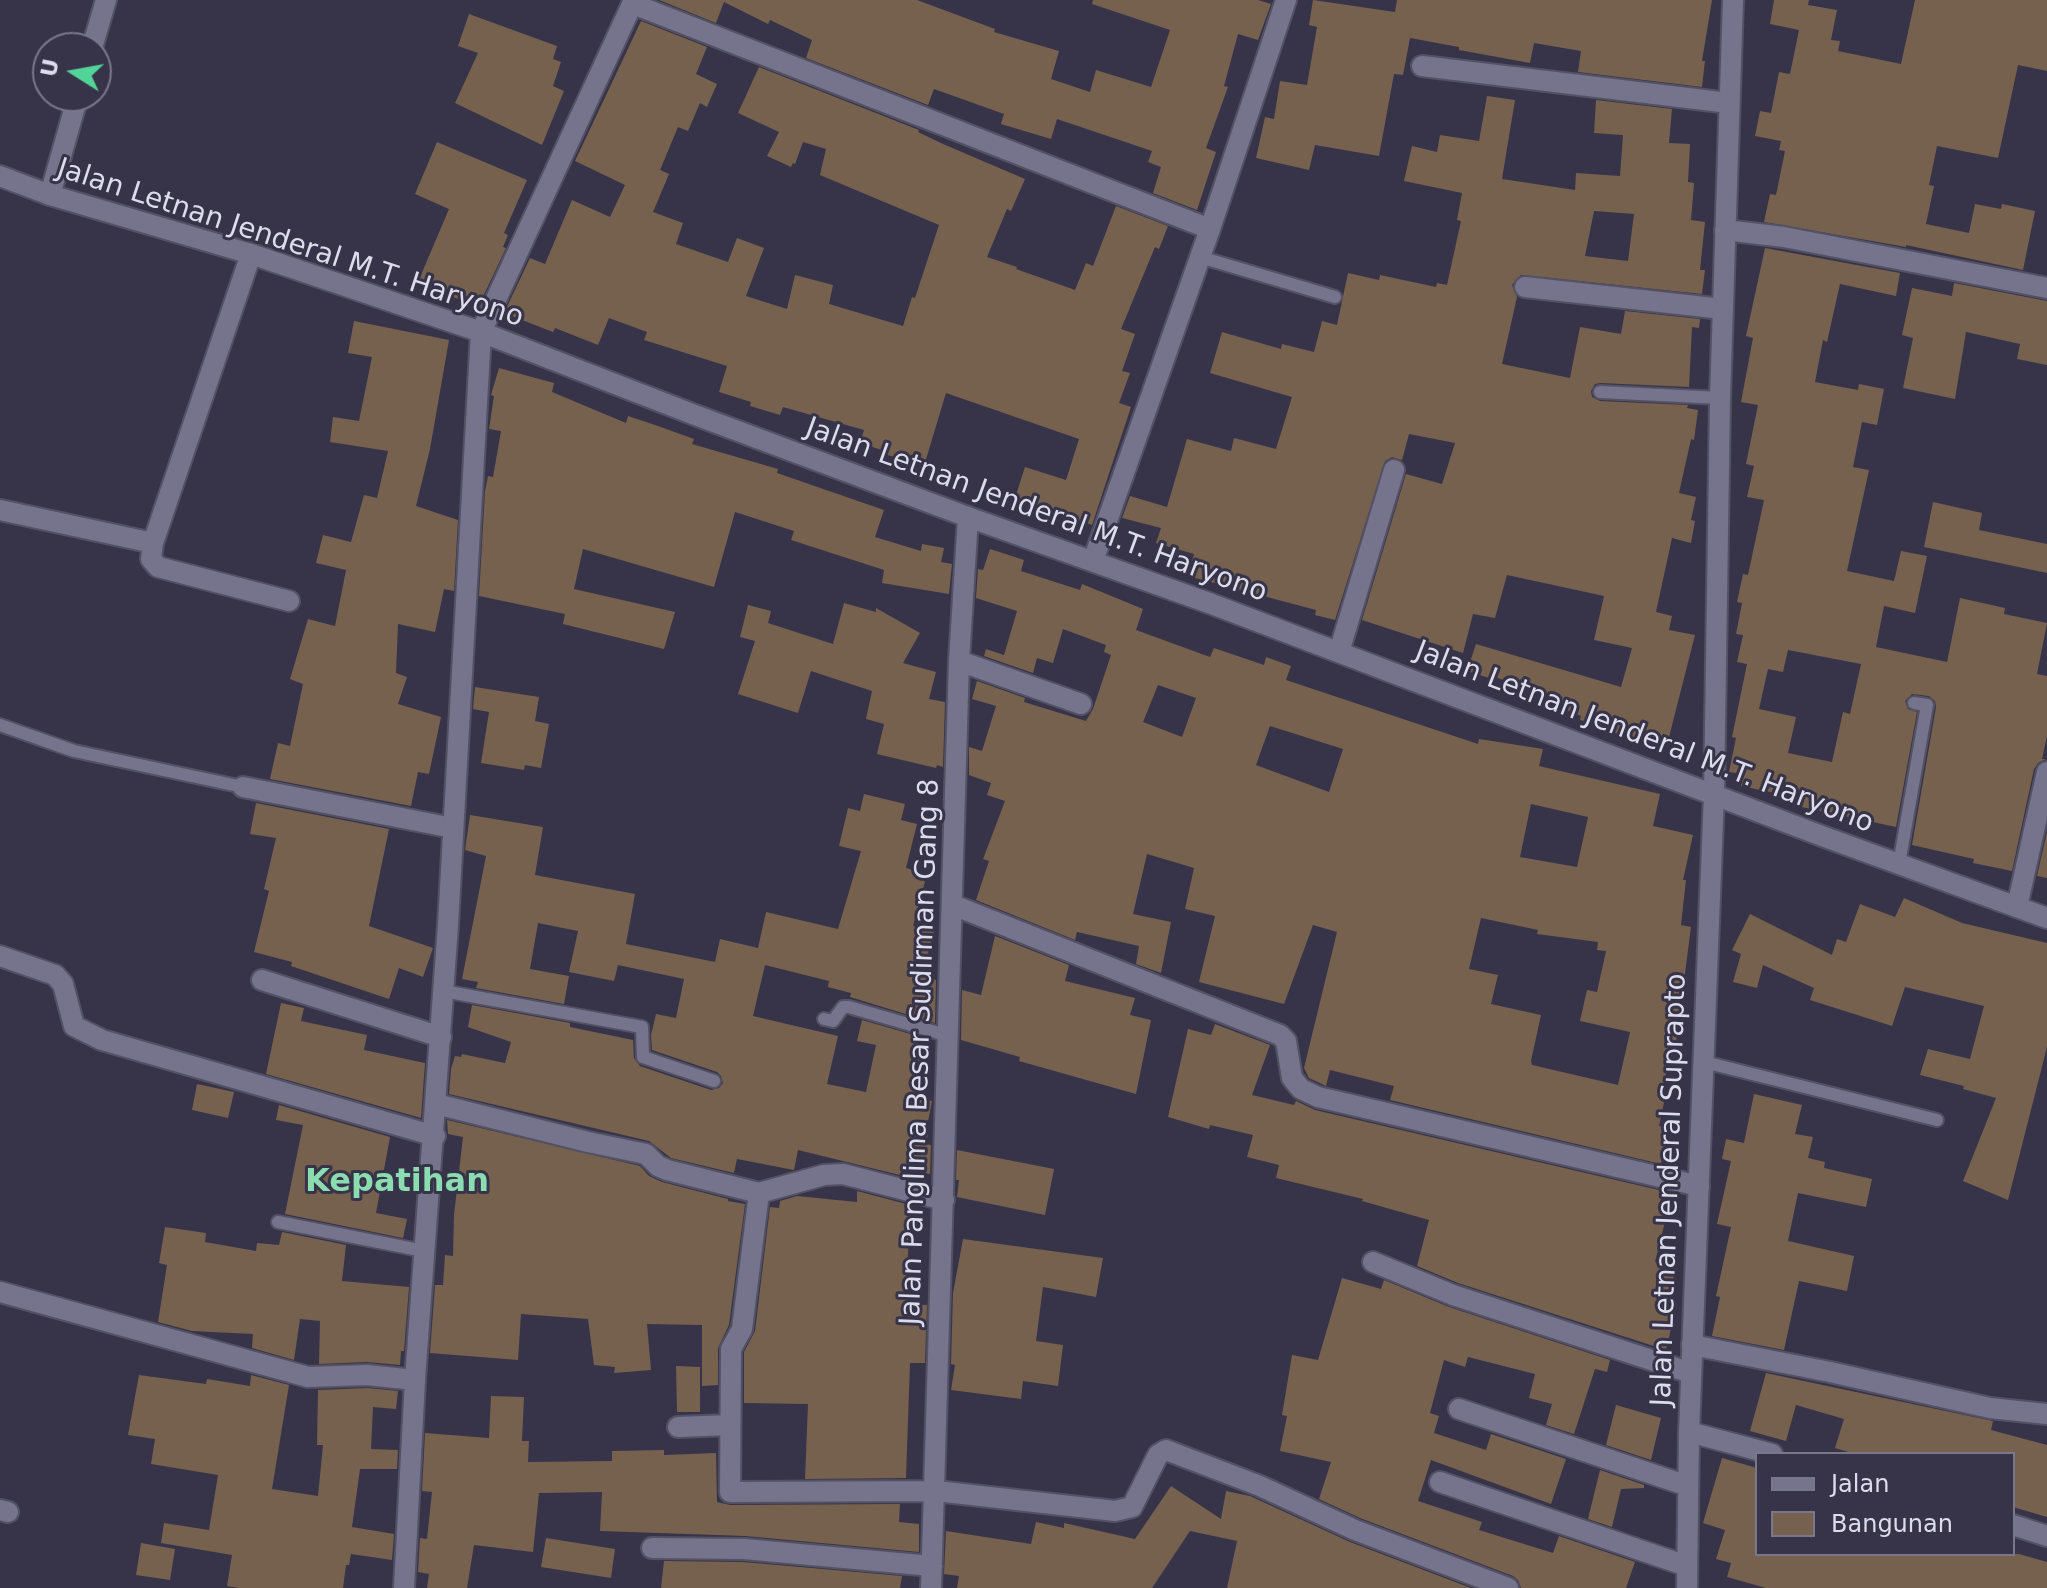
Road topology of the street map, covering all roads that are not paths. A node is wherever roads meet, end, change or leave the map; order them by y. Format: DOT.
graph roads {
  1 [pos="106,0"];
  2 [pos="1286,0"];
  3 [pos="1733,0"];
  4 [pos="634,2"];
  5 [pos="97,32"];
  6 [pos="1422,66"];
  7 [pos="1729,103"];
  8 [pos="73,112"];
  9 [pos="0,176"];
  10 [pos="50,195"];
  11 [pos="1210,229"];
  12 [pos="1725,230"];
  13 [pos="251,254"];
  14 [pos="1200,257"];
  15 [pos="1525,287"];
  16 [pos="2047,288"];
  17 [pos="1335,297"];
  18 [pos="1723,309"];
  19 [pos="481,332"];
  20 [pos="1600,392"];
  21 [pos="1720,398"];
  22 [pos="1394,470"];
  23 [pos="0,510"];
  24 [pos="968,517"];
  25 [pos="153,543"];
  26 [pos="1093,561"];
  27 [pos="289,601"];
  28 [pos="1339,652"];
  29 [pos="959,661"];
  30 [pos="1914,703"];
  31 [pos="1081,704"];
  32 [pos="0,725"];
  33 [pos="2047,772"];
  34 [pos="243,787"];
  35 [pos="1714,794"];
  36 [pos="453,828"];
  37 [pos="1899,864"];
  38 [pos="953,905"];
  39 [pos="2017,907"];
  40 [pos="2047,918"];
  41 [pos="0,956"];
  42 [pos="262,980"];
  43 [pos="443,991"];
  44 [pos="824,1019"];
  45 [pos="949,1036"];
  46 [pos="441,1037"];
  47 [pos="1704,1062"];
  48 [pos="714,1081"];
  49 [pos="436,1104"];
  50 [pos="1937,1120"];
  51 [pos="435,1136"];
  52 [pos="1699,1186"];
  53 [pos="759,1193"];
  54 [pos="944,1200"];
  55 [pos="278,1222"];
  56 [pos="424,1251"];
  57 [pos="1373,1262"];
  58 [pos="0,1292"];
  59 [pos="1692,1345"];
  60 [pos="1691,1373"];
  61 [pos="415,1380"];
  62 [pos="1459,1409"];
  63 [pos="2047,1414"];
  64 [pos="730,1425"];
  65 [pos="678,1427"];
  66 [pos="1689,1432"];
  67 [pos="1764,1452"];
  68 [pos="1440,1482"];
  69 [pos="1688,1486"];
  70 [pos="936,1491"];
  71 [pos="2015,1526"];
  72 [pos="2047,1536"];
  73 [pos="652,1548"];
  74 [pos="932,1566"];
  75 [pos="1687,1566"];
  76 [pos="404,1588"];
  77 [pos="931,1588"];
  78 [pos="1508,1588"];
  79 [pos="1687,1588"];
  1 -- 5 [label="street"];
  2 -- 11 [label="street"];
  3 -- 7 [label="street, Jalan Letnan Jenderal Suprapto"];
  4 -- 11 [label="street"];
  4 -- 19 [label="street"];
  6 -- 7 [label="street"];
  7 -- 12 [label="street, Jalan Letnan Jenderal Suprapto"];
  8 -- 10 [label="street"];
  9 -- 10 [label="street, Jalan Letnan Jenderal M.T. Haryono"];
  10 -- 13 [label="street, Jalan Letnan Jenderal M.T. Haryono"];
  11 -- 14 [label="street"];
  12 -- 16 [label="street"];
  12 -- 18 [label="street, Jalan Letnan Jenderal Suprapto"];
  13 -- 19 [label="street, Jalan Letnan Jenderal M.T. Haryono"];
  13 -- 25 [label="street"];
  14 -- 17 [label="lane"];
  14 -- 26 [label="street"];
  15 -- 18 [label="street"];
  18 -- 21 [label="street, Jalan Letnan Jenderal Suprapto"];
  19 -- 24 [label="street, Jalan Letnan Jenderal M.T. Haryono"];
  19 -- 36 [label="street"];
  20 -- 21 [label="lane"];
  21 -- 35 [label="street, Jalan Letnan Jenderal Suprapto"];
  22 -- 28 [label="street"];
  23 -- 25 [label="street"];
  24 -- 26 [label="street, Jalan Letnan Jenderal M.T. Haryono"];
  24 -- 29 [label="street, Jalan Panglima Besar Sudirman Gang 8"];
  25 -- 27 [label="street"];
  26 -- 28 [label="street, Jalan Letnan Jenderal M.T. Haryono"];
  28 -- 35 [label="street, Jalan Letnan Jenderal M.T. Haryono"];
  29 -- 31 [label="street"];
  29 -- 38 [label="street, Jalan Panglima Besar Sudirman Gang 8"];
  30 -- 37 [label="lane"];
  32 -- 34 [label="lane"];
  33 -- 39 [label="street"];
  34 -- 36 [label="street"];
  35 -- 37 [label="street, Jalan Letnan Jenderal M.T. Haryono"];
  35 -- 47 [label="street, Jalan Letnan Jenderal Suprapto"];
  36 -- 43 [label="street"];
  37 -- 39 [label="street, Jalan Letnan Jenderal M.T. Haryono"];
  38 -- 45 [label="street, Jalan Panglima Besar Sudirman Gang 8"];
  38 -- 52 [label="street"];
  39 -- 40 [label="street, Jalan Letnan Jenderal M.T. Haryono"];
  41 -- 51 [label="street"];
  42 -- 46 [label="street"];
  43 -- 46 [label="street"];
  43 -- 48 [label="lane"];
  44 -- 45 [label="lane"];
  45 -- 54 [label="street, Jalan Panglima Besar Sudirman Gang 8"];
  46 -- 49 [label="street"];
  47 -- 50 [label="lane"];
  47 -- 52 [label="street, Jalan Letnan Jenderal Suprapto"];
  49 -- 51 [label="street"];
  49 -- 53 [label="street"];
  51 -- 56 [label="street"];
  52 -- 59 [label="street, Jalan Letnan Jenderal Suprapto"];
  53 -- 54 [label="street"];
  53 -- 64 [label="street"];
  54 -- 70 [label="street, Jalan Panglima Besar Sudirman Gang 8"];
  55 -- 56 [label="lane"];
  56 -- 61 [label="street"];
  57 -- 60 [label="street"];
  58 -- 61 [label="street"];
  59 -- 60 [label="street, Jalan Letnan Jenderal Suprapto"];
  59 -- 63 [label="street"];
  60 -- 66 [label="street, Jalan Letnan Jenderal Suprapto"];
  61 -- 76 [label="street"];
  62 -- 69 [label="street"];
  64 -- 65 [label="street"];
  64 -- 70 [label="street"];
  66 -- 67 [label="street"];
  66 -- 69 [label="street, Jalan Letnan Jenderal Suprapto"];
  68 -- 75 [label="street"];
  69 -- 75 [label="street, Jalan Letnan Jenderal Suprapto"];
  70 -- 74 [label="street, Jalan Panglima Besar Sudirman Gang 8"];
  70 -- 78 [label="street"];
  71 -- 72 [label="street"];
  73 -- 74 [label="street"];
  74 -- 77 [label="street, Jalan Panglima Besar Sudirman Gang 8"];
  75 -- 79 [label="street, Jalan Letnan Jenderal Suprapto"];
}
